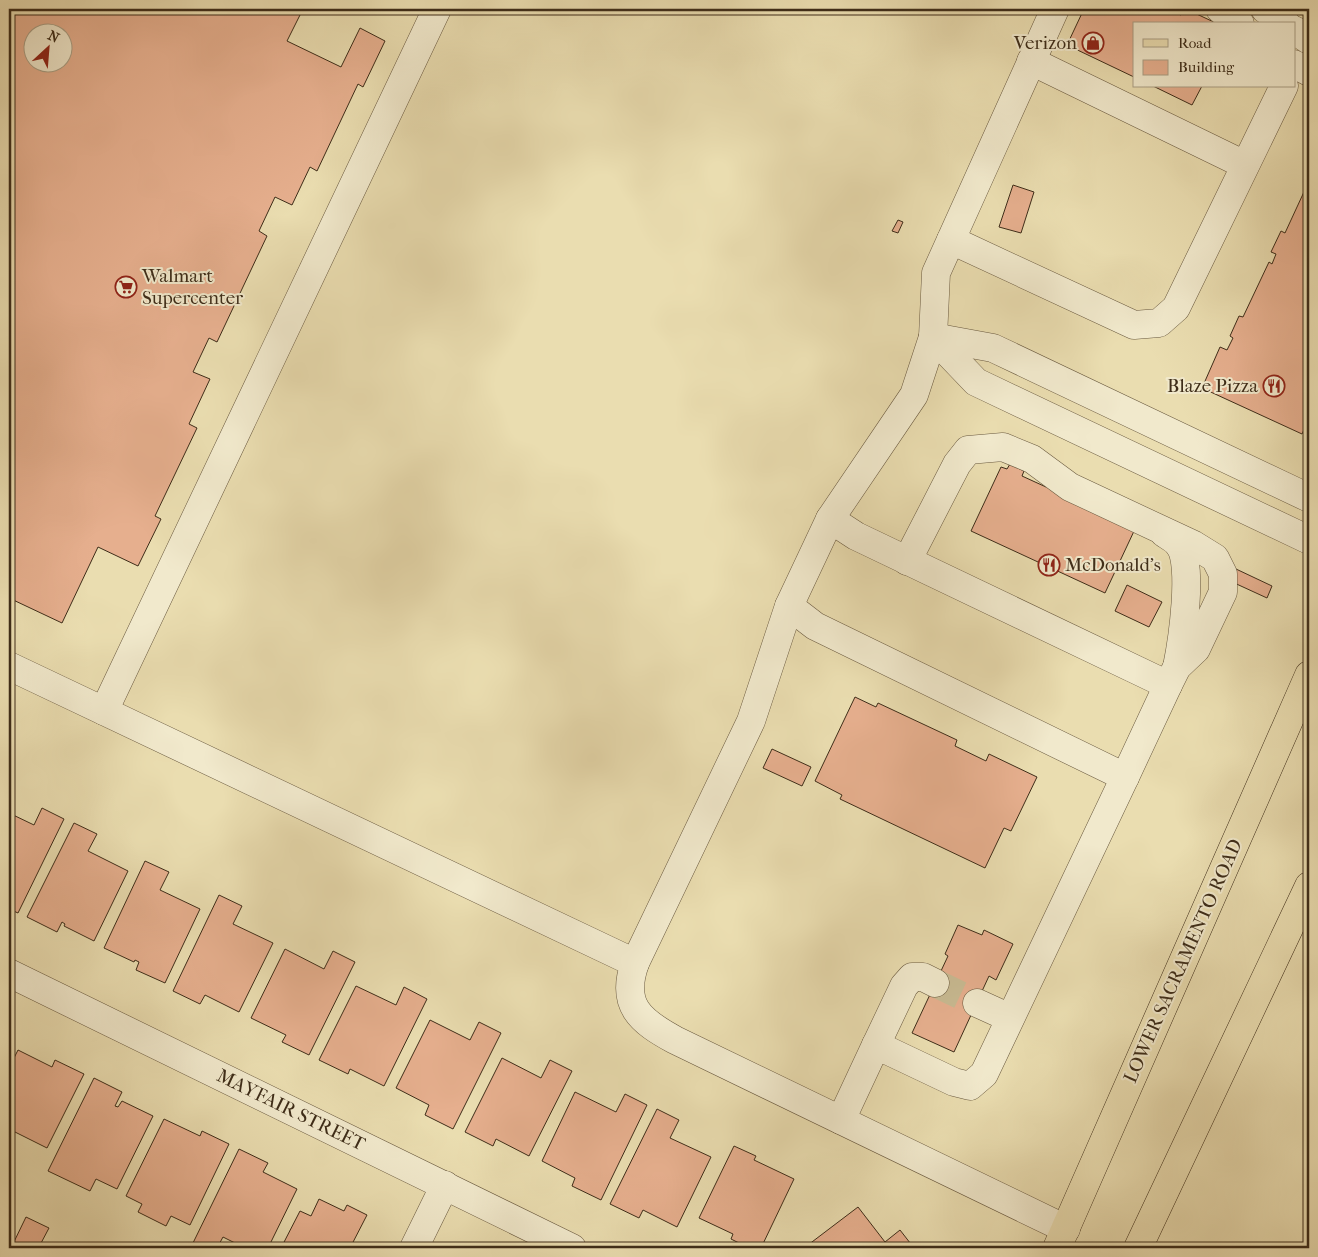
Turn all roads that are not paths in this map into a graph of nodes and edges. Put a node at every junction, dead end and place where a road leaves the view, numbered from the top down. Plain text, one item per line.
1 (437, 9) edge
2 (1055, 9) edge
3 (1220, 9) edge
4 (1265, 9) edge
5 (1237, 22) edge
6 (1283, 22) edge
7 (1296, 31) edge
8 (1309, 40) edge
9 (1031, 61) junction
10 (1286, 88) edge
11 (1245, 165) junction
12 (951, 240) junction
13 (933, 336) junction
14 (1309, 498) edge
15 (830, 520) junction
16 (1162, 531) junction
17 (1309, 540) edge
18 (907, 561) junction
19 (789, 606) junction
20 (9, 666) edge
21 (1309, 674) edge
22 (1172, 676) junction
23 (104, 711) junction
24 (1125, 777) junction
25 (1309, 886) edge
26 (1303, 917) edge
27 (635, 963) junction
28 (9, 973) edge
29 (935, 983) tunnel mouth
30 (977, 1003) tunnel mouth
31 (1010, 1018) junction
32 (876, 1045) junction
33 (840, 1120) junction
34 (445, 1185) junction
35 (1062, 1239) edge
36 (414, 1248) edge
37 (572, 1248) edge
38 (1138, 1248) edge

1 - 23 street
2 - 9 street
3 - 5 street
4 - 6 street
7 - 8 street
9 - 11 street
9 - 12 street
10 - 11 street
11 - 12 street
12 - 13 street
13 - 14 street
13 - 15 street
13 - 17 street
15 - 18 street
15 - 19 street
16 - 18 street
16 - 22 street
16 - 22 street
18 - 22 street
19 - 24 street
19 - 27 street
20 - 23 street
21 - 35 main road, LOWER SACRAMENTO ROAD
22 - 24 street
23 - 27 street
24 - 31 street
25 - 26 main road
26 - 38 main road
27 - 33 street
28 - 34 street, MAYFAIR STREET
29 - 32 street
30 - 31 street
31 - 32 street
32 - 33 street
33 - 35 street
34 - 36 street
34 - 37 street, MAYFAIR STREET

